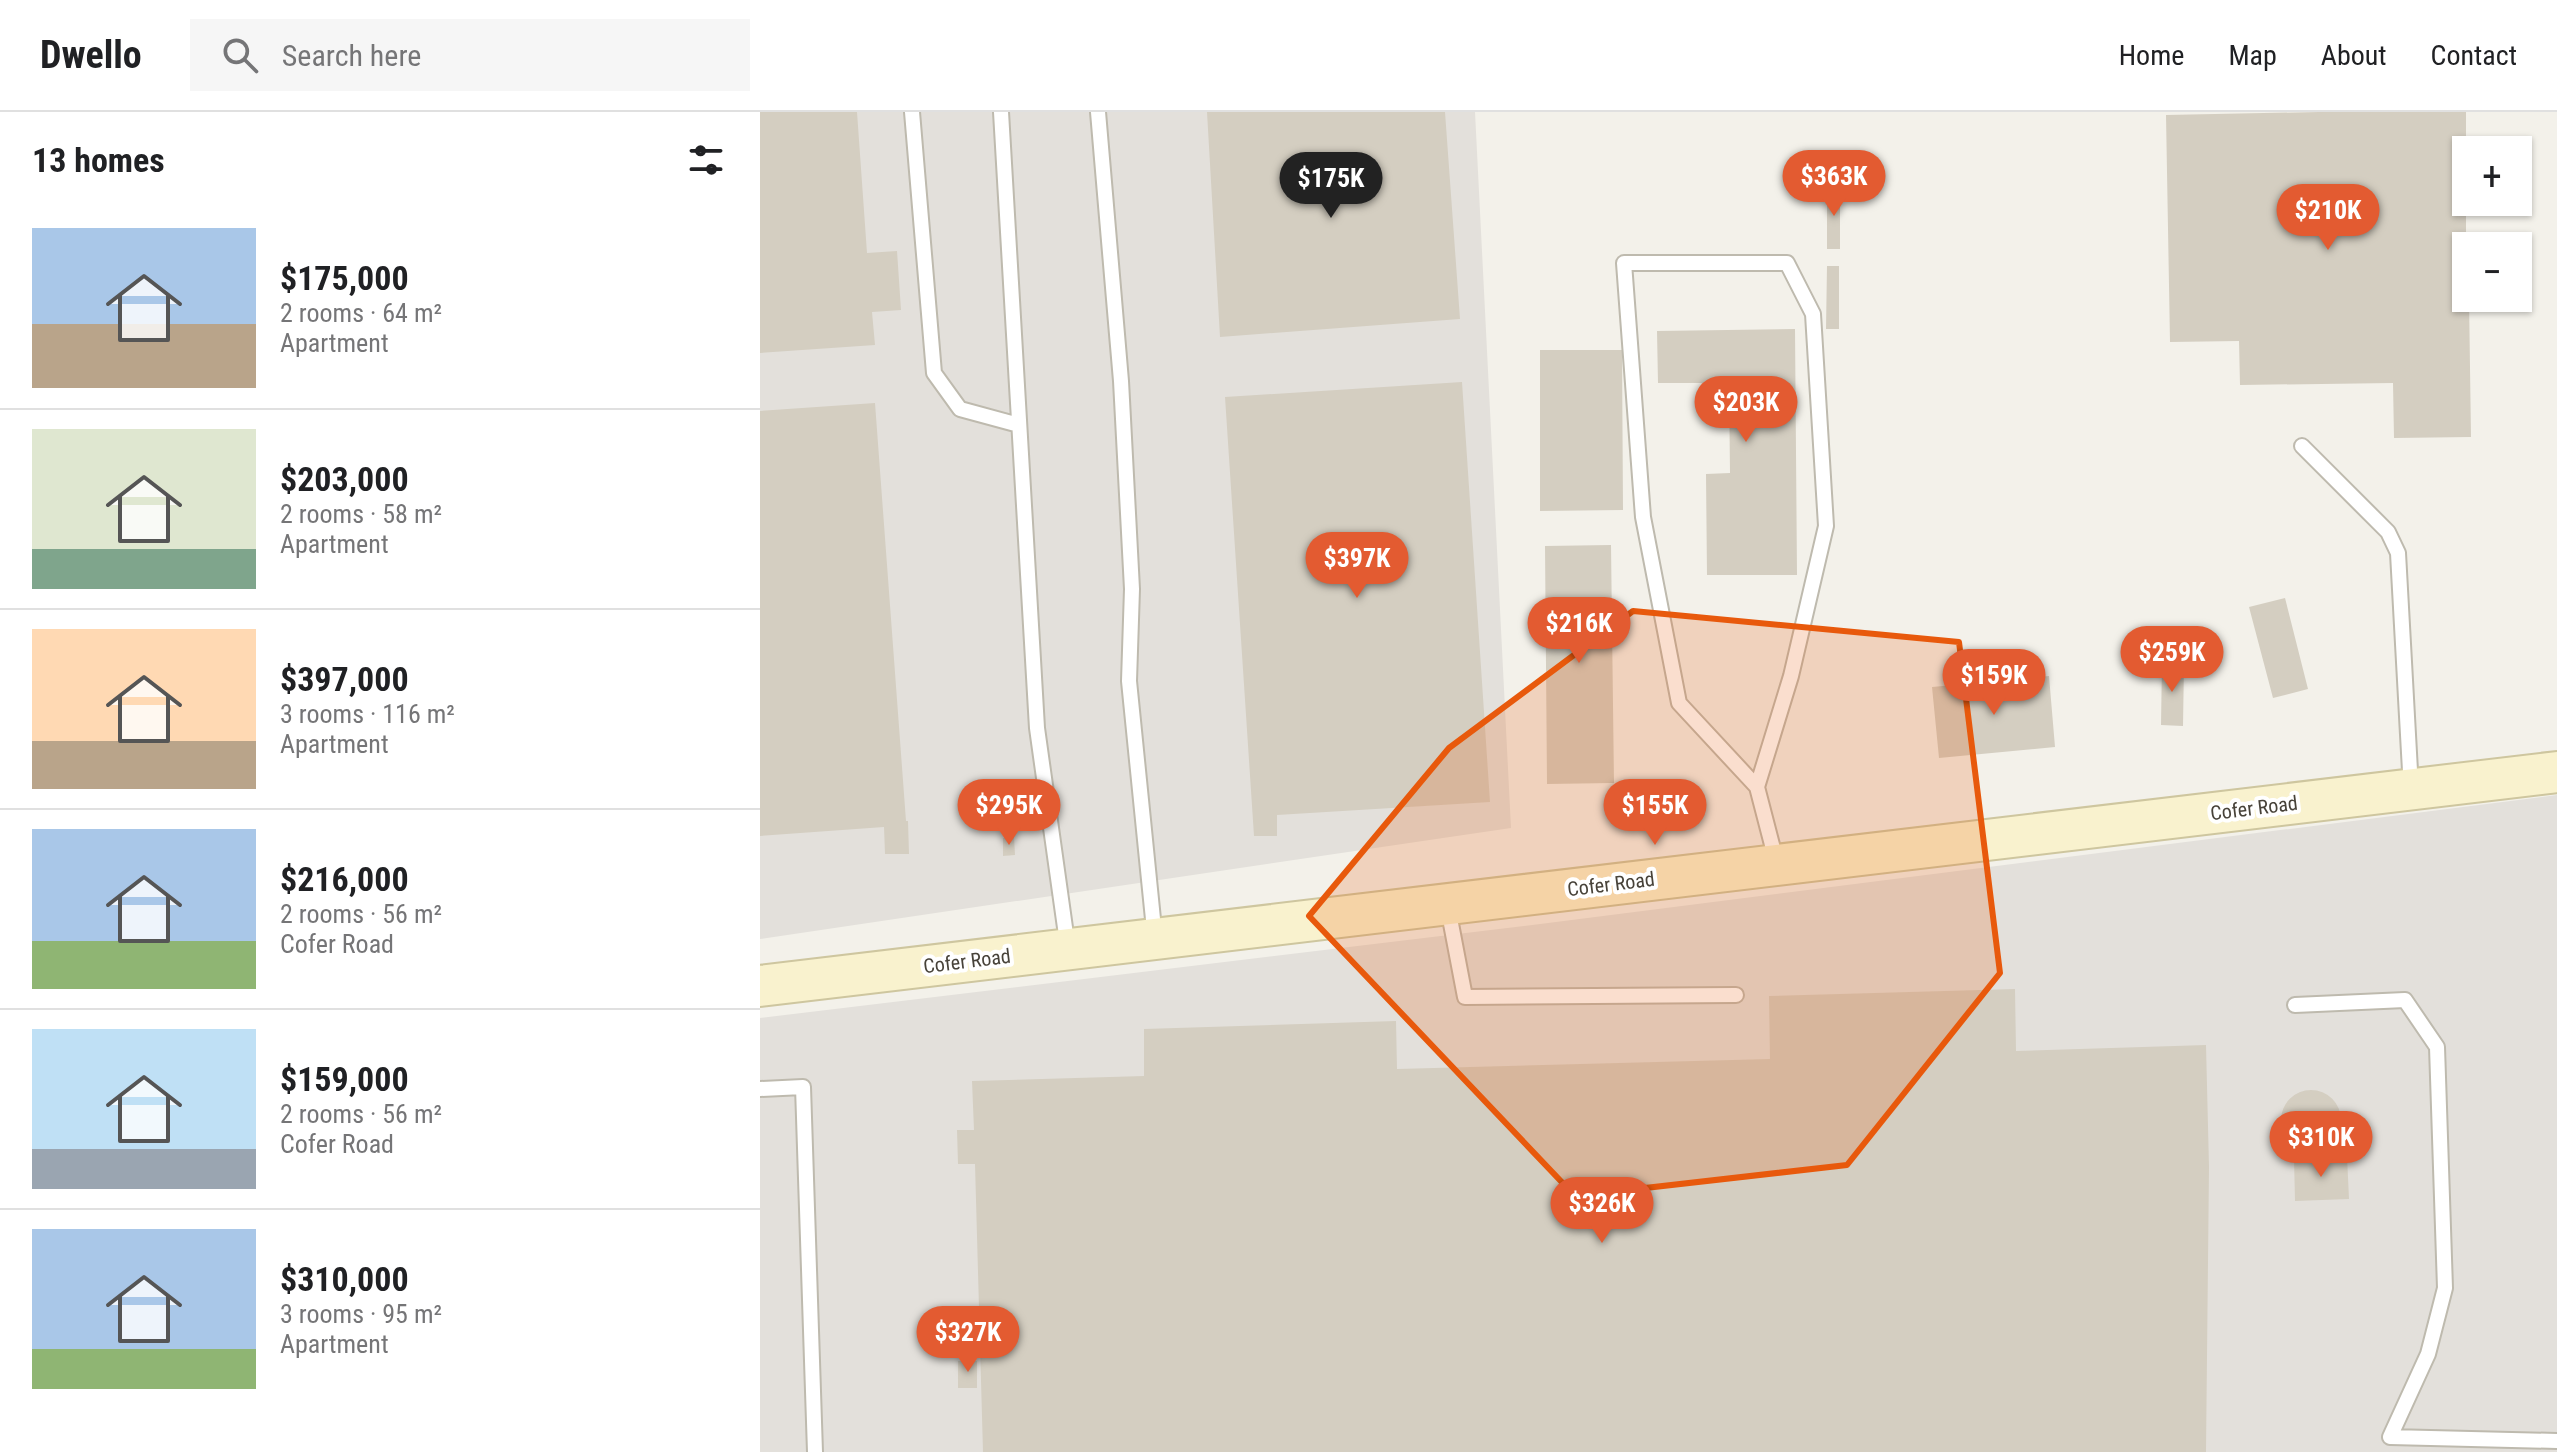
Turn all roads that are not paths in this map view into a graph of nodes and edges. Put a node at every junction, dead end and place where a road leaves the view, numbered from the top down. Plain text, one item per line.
1 (912, 112) edge
2 (1001, 112) edge
3 (1098, 112) edge
4 (1019, 425) junction
5 (2302, 446) dead end
6 (2557, 772) edge
7 (1757, 787) junction
8 (2411, 789) junction
9 (1777, 864) junction
10 (1447, 904) junction
11 (1155, 939) junction
12 (1068, 949) junction
13 (760, 986) edge
14 (1736, 995) dead end
15 (2295, 1005) dead end
16 (760, 1089) edge
17 (2557, 1441) edge
18 (2388, 1445) edge
19 (815, 1452) edge

1 - 4 lane
2 - 4 lane
3 - 11 lane
4 - 12 lane
5 - 8 lane
6 - 8 street, Cofer Road
7 - 7 lane
7 - 9 lane
8 - 9 street, Cofer Road
9 - 10 street, Cofer Road
10 - 11 street, Cofer Road
10 - 14 lane
11 - 12 street, Cofer Road
12 - 13 street, Cofer Road
15 - 18 lane
16 - 19 lane
17 - 18 lane

